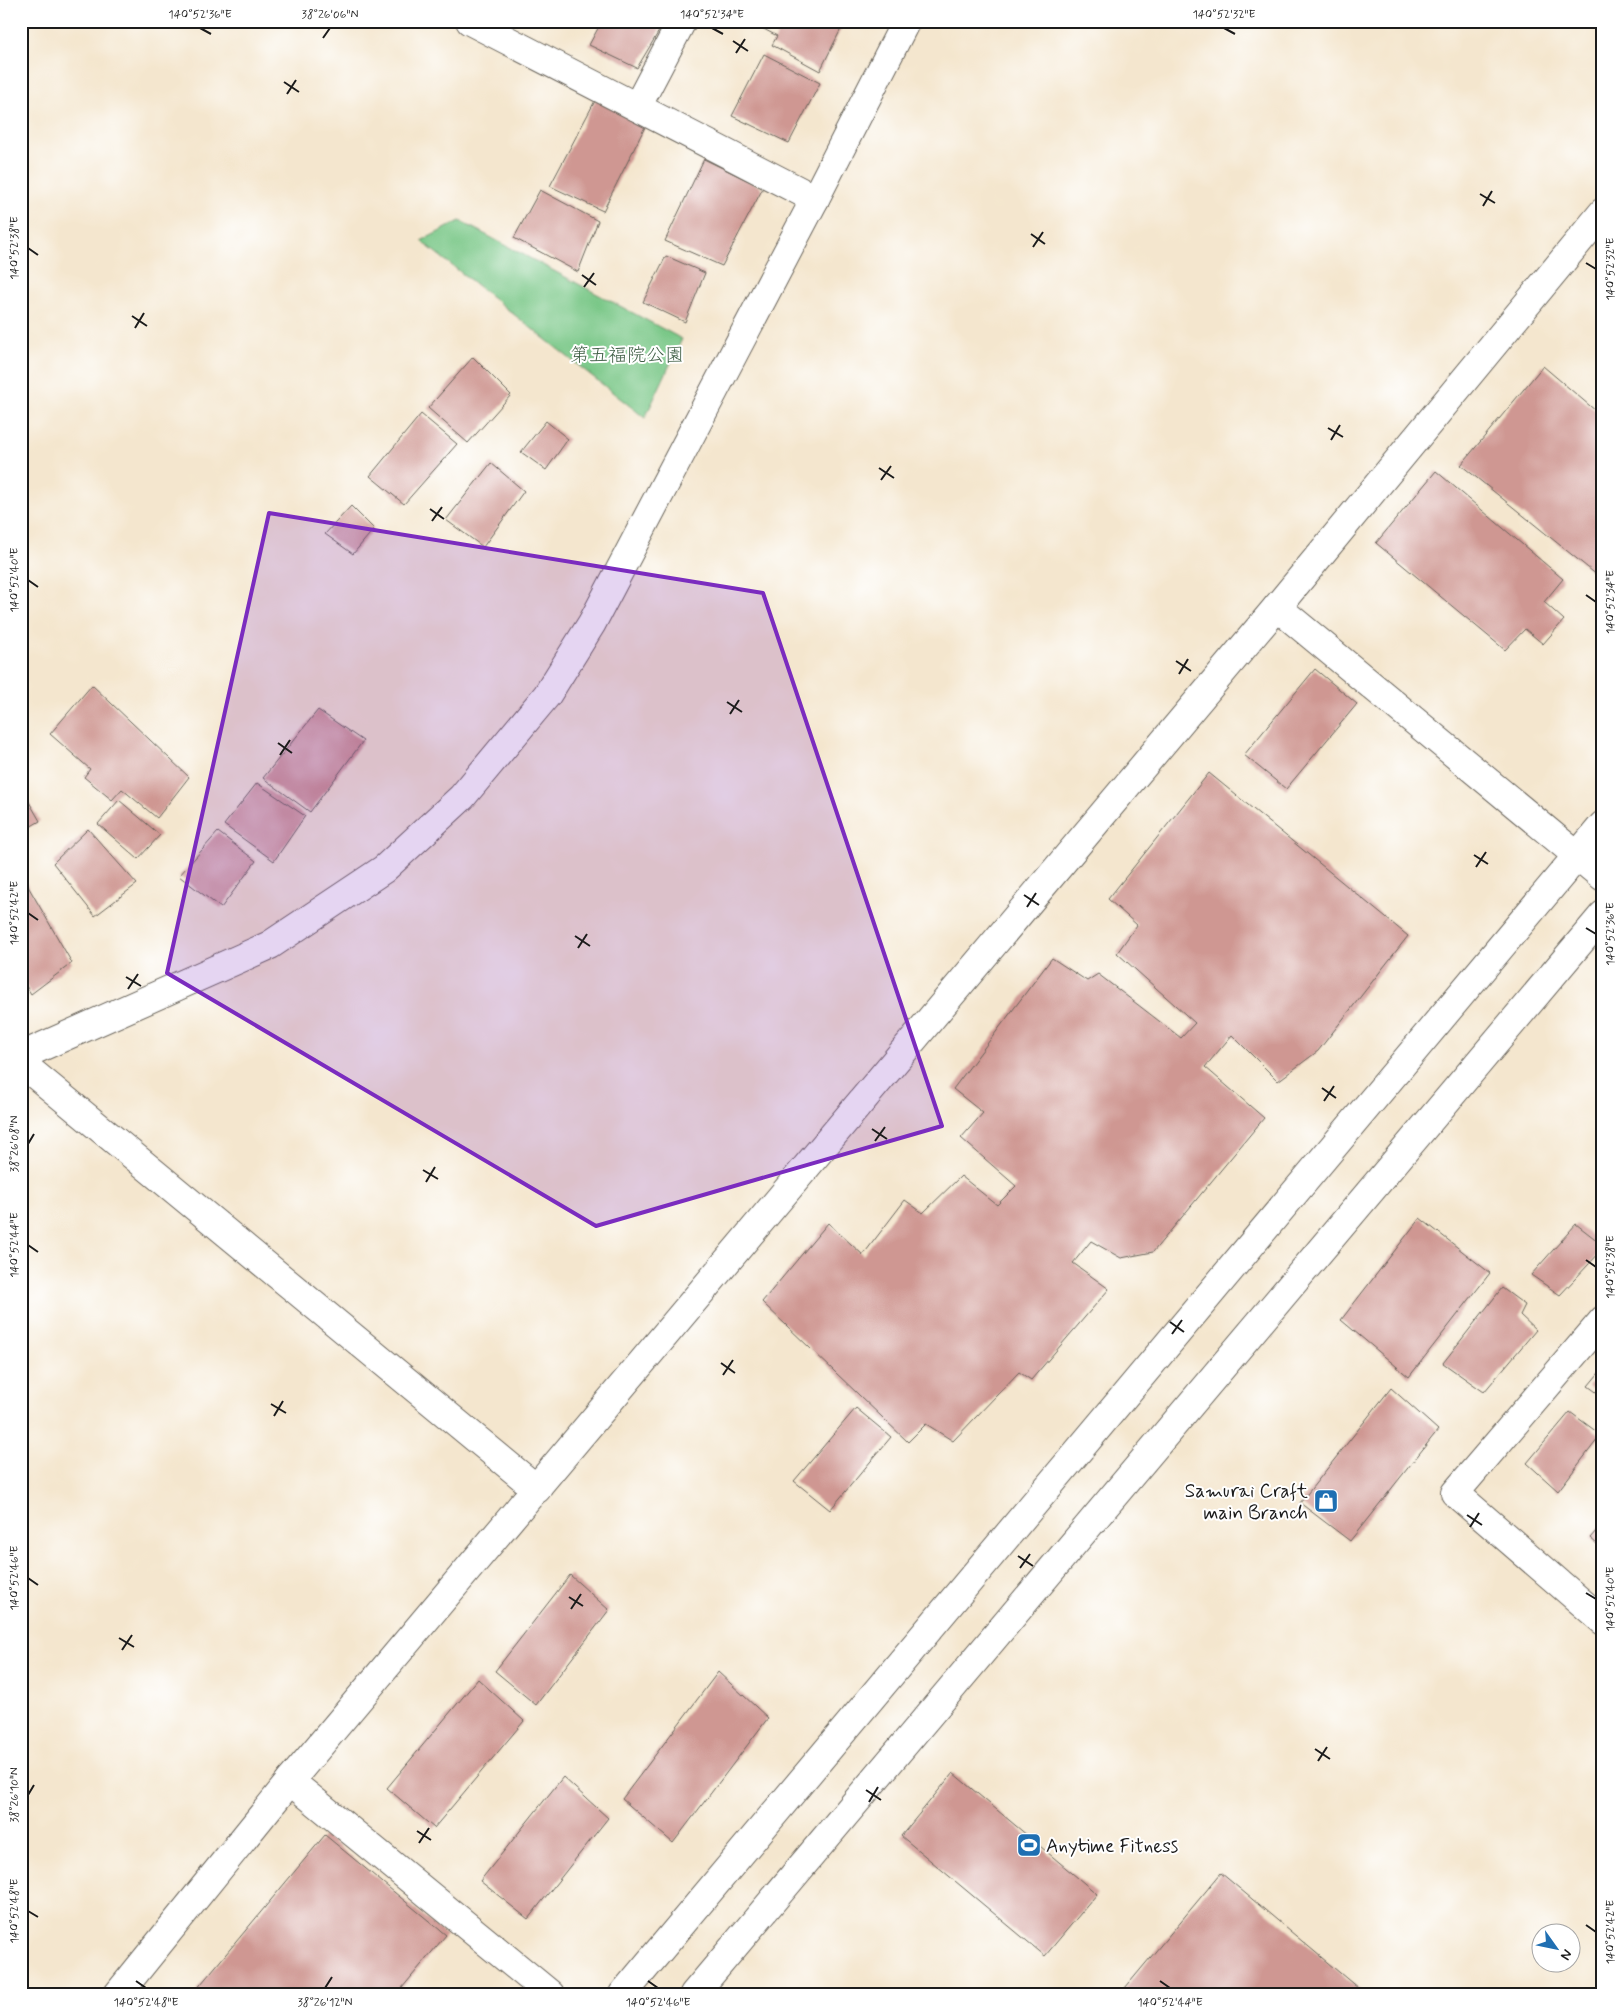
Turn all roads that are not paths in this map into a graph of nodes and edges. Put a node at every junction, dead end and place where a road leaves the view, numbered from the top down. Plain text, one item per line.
1 (470, 21) edge
2 (682, 21) edge
3 (906, 21) edge
4 (637, 107) junction
5 (815, 199) junction
6 (1603, 212) edge
7 (1277, 606) junction
8 (1603, 825) edge
9 (1577, 856) junction
10 (1603, 877) edge
11 (1603, 916) edge
12 (21, 1056) edge
13 (21, 1063) edge
14 (1603, 1320) edge
15 (537, 1489) junction
16 (1603, 1621) edge
17 (290, 1781) junction
18 (118, 1994) edge
19 (550, 1994) edge
20 (623, 1994) edge
21 (694, 1994) edge

1 - 4 street
2 - 4 street
3 - 5 street
4 - 5 street
5 - 12 street
6 - 7 street
7 - 9 street
7 - 15 street
8 - 9 street
9 - 10 street
9 - 20 street
11 - 21 street
13 - 15 street
14 - 16 street
15 - 17 street
17 - 18 street
17 - 19 street

